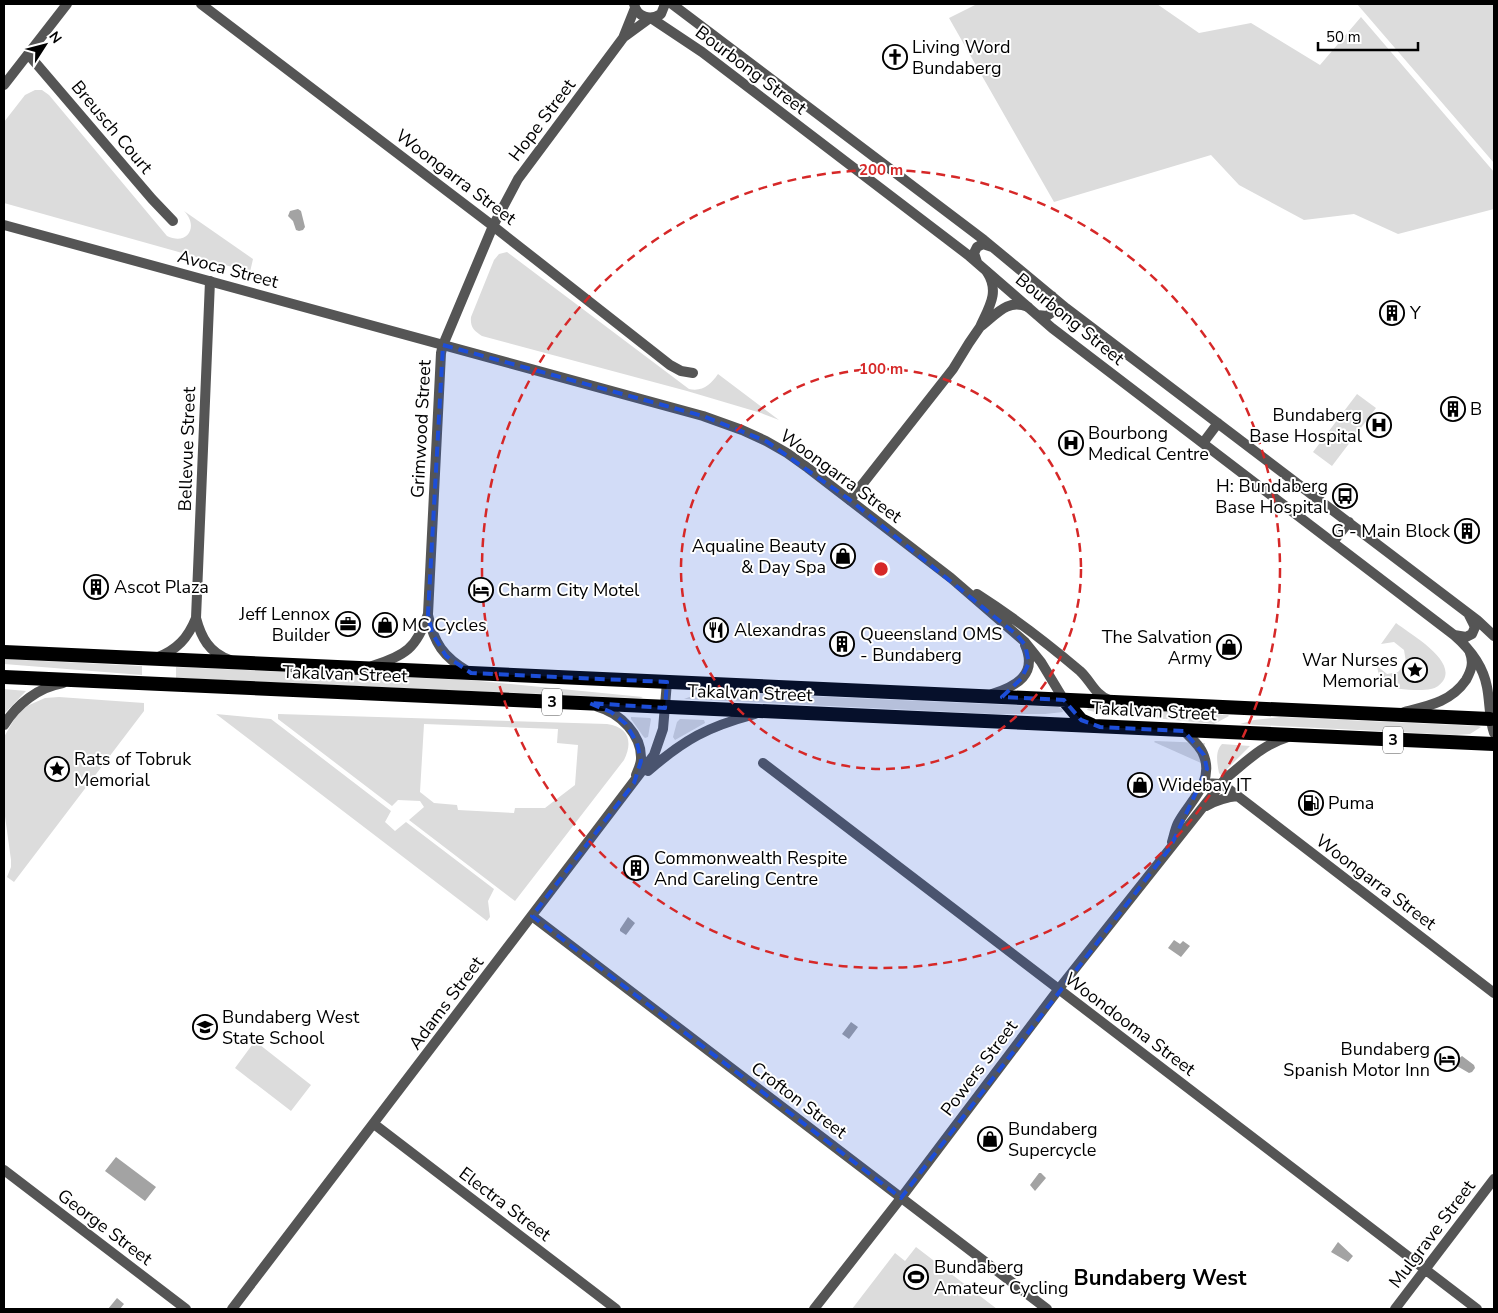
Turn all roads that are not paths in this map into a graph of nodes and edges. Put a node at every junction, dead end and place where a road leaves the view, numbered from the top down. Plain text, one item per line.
1 (66, 4) edge
2 (201, 4) edge
3 (665, 4) edge
4 (672, 4) edge
5 (634, 6) edge
6 (650, 18) junction
7 (623, 38) junction
8 (28, 54) junction
9 (4, 85) edge
10 (173, 221) dead end
11 (4, 225) edge
12 (493, 226) junction
13 (993, 247) junction
14 (977, 263) junction
15 (987, 272) junction
16 (210, 281) junction
17 (1052, 296) junction
18 (1032, 310) junction
19 (980, 327) junction
20 (443, 345) junction
21 (693, 373) dead end
22 (1218, 422) junction
23 (1202, 443) junction
24 (850, 500) junction
25 (1348, 522) junction
26 (1333, 542) junction
27 (951, 578) junction
28 (428, 614) junction
29 (1469, 614) junction
30 (196, 618) junction
31 (1485, 627) junction
32 (1454, 634) junction
33 (1017, 635) junction
34 (1494, 636) edge
35 (1494, 640) edge
36 (1468, 648) junction
37 (4, 652) edge
38 (156, 658) junction
39 (234, 662) junction
40 (366, 668) junction
41 (471, 673) junction
42 (4, 677) edge
43 (79, 681) junction
44 (667, 682) junction
45 (987, 696) junction
46 (1064, 700) junction
47 (1112, 702) junction
48 (589, 704) junction
49 (666, 708) junction
50 (764, 712) junction
51 (1394, 715) junction
52 (1490, 719) junction
53 (4, 725) edge
54 (1100, 727) junction
55 (1184, 731) junction
56 (1494, 733) edge
57 (1292, 736) junction
58 (1494, 744) edge
59 (763, 763) dead end
60 (634, 783) junction
61 (1203, 783) junction
62 (1222, 784) junction
63 (1238, 796) junction
64 (1202, 808) junction
65 (1170, 848) junction
66 (532, 916) junction
67 (1058, 990) junction
68 (1494, 993) edge
69 (374, 1124) junction
70 (4, 1170) edge
71 (1494, 1179) edge
72 (901, 1198) junction
73 (1425, 1270) junction
74 (186, 1309) edge
75 (232, 1309) edge
76 (616, 1309) edge
77 (814, 1309) edge
78 (1047, 1309) edge
79 (1395, 1309) edge
80 (1477, 1309) edge

1 - 8 street
2 - 12 street, Woongarra Street
3 - 6 street, Hope Street
4 - 13 street, Bourbong Street
5 - 6 street, Bourbong Street
5 - 7 street, Hope Street
6 - 7 street, Hope Street
6 - 14 street, Bourbong Street
7 - 12 street, Hope Street
8 - 9 street
8 - 10 street, Breusch Court
11 - 16 street, Avoca Street
12 - 20 street, Grimwood Street
12 - 21 street, Woongarra Street
13 - 14 street
13 - 17 street, Bourbong Street
14 - 15 street, Bourbong Street
15 - 18 street, Bourbong Street
15 - 19 street
16 - 20 street, Avoca Street
16 - 30 street, Bellevue Street
17 - 18 street
17 - 22 street, Bourbong Street
18 - 19 street
18 - 23 street, Bourbong Street
19 - 24 street
20 - 24 street, Woongarra Street
20 - 28 street, Grimwood Street
22 - 23 street
22 - 25 street, Bourbong Street
23 - 26 street, Bourbong Street
24 - 27 street, Woongarra Street
25 - 26 street
25 - 29 street, Bourbong Street
26 - 32 street, Bourbong Street
27 - 33 street, Woongarra Street
27 - 47 street, Woongarra Street
28 - 40 street, Grimwood Street
28 - 41 street, Grimwood Street
29 - 31 street, Bourbong Street
29 - 32 street
30 - 38 street, Bellevue Street
30 - 39 street, Bellevue Street
31 - 34 street
31 - 35 street
32 - 36 street, Bourbong Street
33 - 45 street, Woongarra Street
33 - 46 street, Woongarra Street
36 - 51 street
36 - 52 street, Bourbong Street
37 - 38 highway, Takalvan Street / 3
38 - 39 highway, Takalvan Street / 3
39 - 40 highway, Takalvan Street / 3
40 - 41 highway, Takalvan Street / 3
41 - 44 highway, Takalvan Street / 3
42 - 43 highway, Takalvan Street / 3
43 - 48 highway, Takalvan Street / 3
43 - 53 street
44 - 45 highway, Takalvan Street / 3
44 - 49 street, Adams Street
45 - 46 highway, Takalvan Street / 3
46 - 47 highway, Takalvan Street / 3
46 - 54 highway
47 - 51 highway, Takalvan Street / 3
48 - 49 highway, Takalvan Street / 3
48 - 60 street
49 - 50 highway, Takalvan Street / 3
49 - 60 street, Adams Street
50 - 54 highway, Takalvan Street / 3
50 - 60 street
51 - 52 highway, Takalvan Street / 3
52 - 56 street, Bourbong Street
54 - 55 highway, Takalvan Street / 3
55 - 57 highway, Takalvan Street / 3
55 - 61 street
57 - 58 highway, Takalvan Street / 3
57 - 62 street, Powers Street
59 - 67 street, Woondooma Street
60 - 66 street, Adams Street
61 - 62 street
61 - 65 street, Powers Street
62 - 63 street, Woongarra Street
62 - 64 street, Powers Street
63 - 64 street
63 - 68 street, Woongarra Street
64 - 65 street, Powers Street
65 - 67 street, Powers Street
66 - 69 street, Adams Street
66 - 72 street, Crofton Street
67 - 72 street, Powers Street
67 - 73 street, Woondooma Street
69 - 75 street, Adams Street
69 - 76 street, Electra Street
70 - 74 street, George Street
71 - 73 street, Mulgrave Street
72 - 77 street, Powers Street
72 - 78 street, Crofton Street
73 - 79 street, Mulgrave Street
73 - 80 street, Woondooma Street

